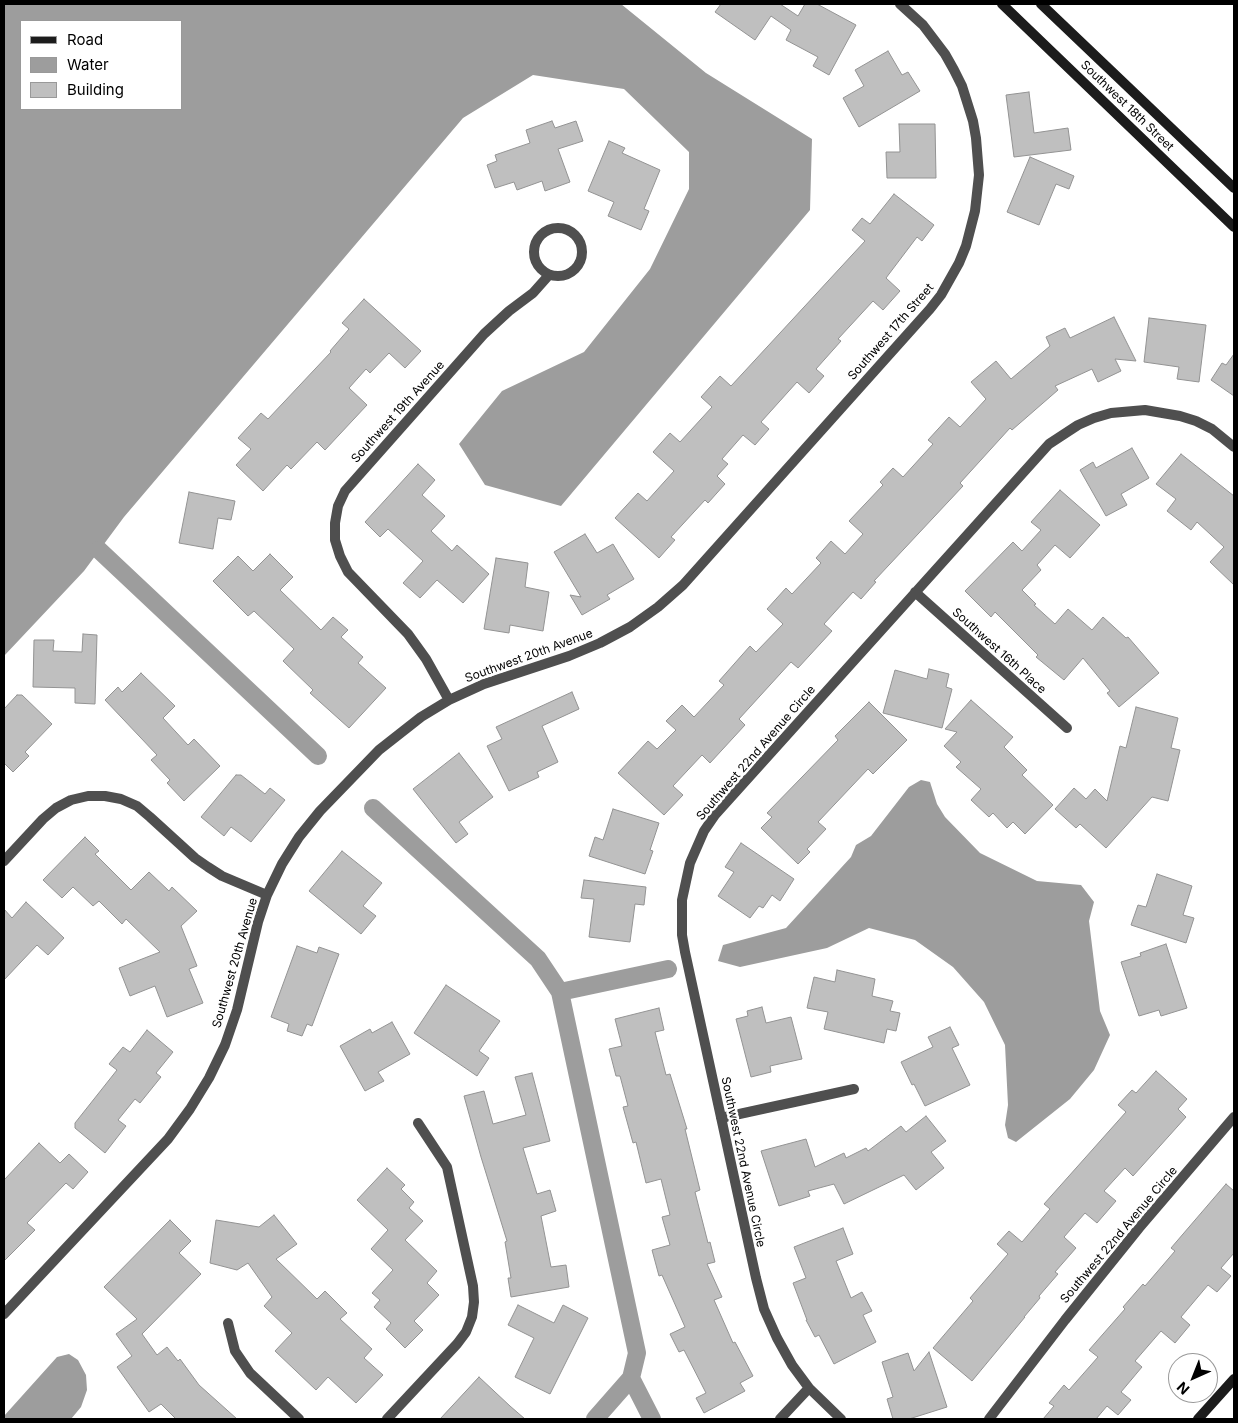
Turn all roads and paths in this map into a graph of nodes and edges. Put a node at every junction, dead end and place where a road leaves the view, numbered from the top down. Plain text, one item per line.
1 (900, 4) edge
2 (1002, 4) edge
3 (1041, 4) edge
4 (1234, 188) edge
5 (1234, 227) edge
6 (549, 275) junction
7 (846, 403) joint
8 (1234, 447) edge
9 (915, 592) junction
10 (448, 700) junction
11 (1067, 728) dead end
12 (4, 861) edge
13 (267, 895) junction
14 (854, 1089) dead end
15 (1234, 1117) edge
16 (721, 1118) junction
17 (418, 1123) dead end
18 (4, 1314) edge
19 (228, 1323) dead end
20 (1234, 1379) edge
21 (809, 1388) junction
22 (299, 1419) edge
23 (387, 1419) edge
24 (780, 1419) edge
25 (840, 1419) edge
26 (989, 1419) edge
27 (1198, 1419) edge

1 - 7 street, Southwest 17th Street
2 - 5 main road, Southwest 18th Street
3 - 4 main road, Southwest 18th Street
6 - 6 street
6 - 10 street, Southwest 19th Avenue
7 - 10 street, Southwest 20th Avenue
8 - 9 street, Southwest 22nd Avenue Circle
9 - 11 street, Southwest 16th Place
9 - 16 street, Southwest 22nd Avenue Circle
10 - 13 street, Southwest 20th Avenue
12 - 13 street
13 - 18 street, Southwest 20th Avenue
14 - 16 street
15 - 26 street, Southwest 22nd Avenue Circle
16 - 21 street, Southwest 22nd Avenue Circle
17 - 23 street
19 - 22 street
20 - 27 main road
21 - 24 street
21 - 25 street, Southwest 22nd Avenue Circle

